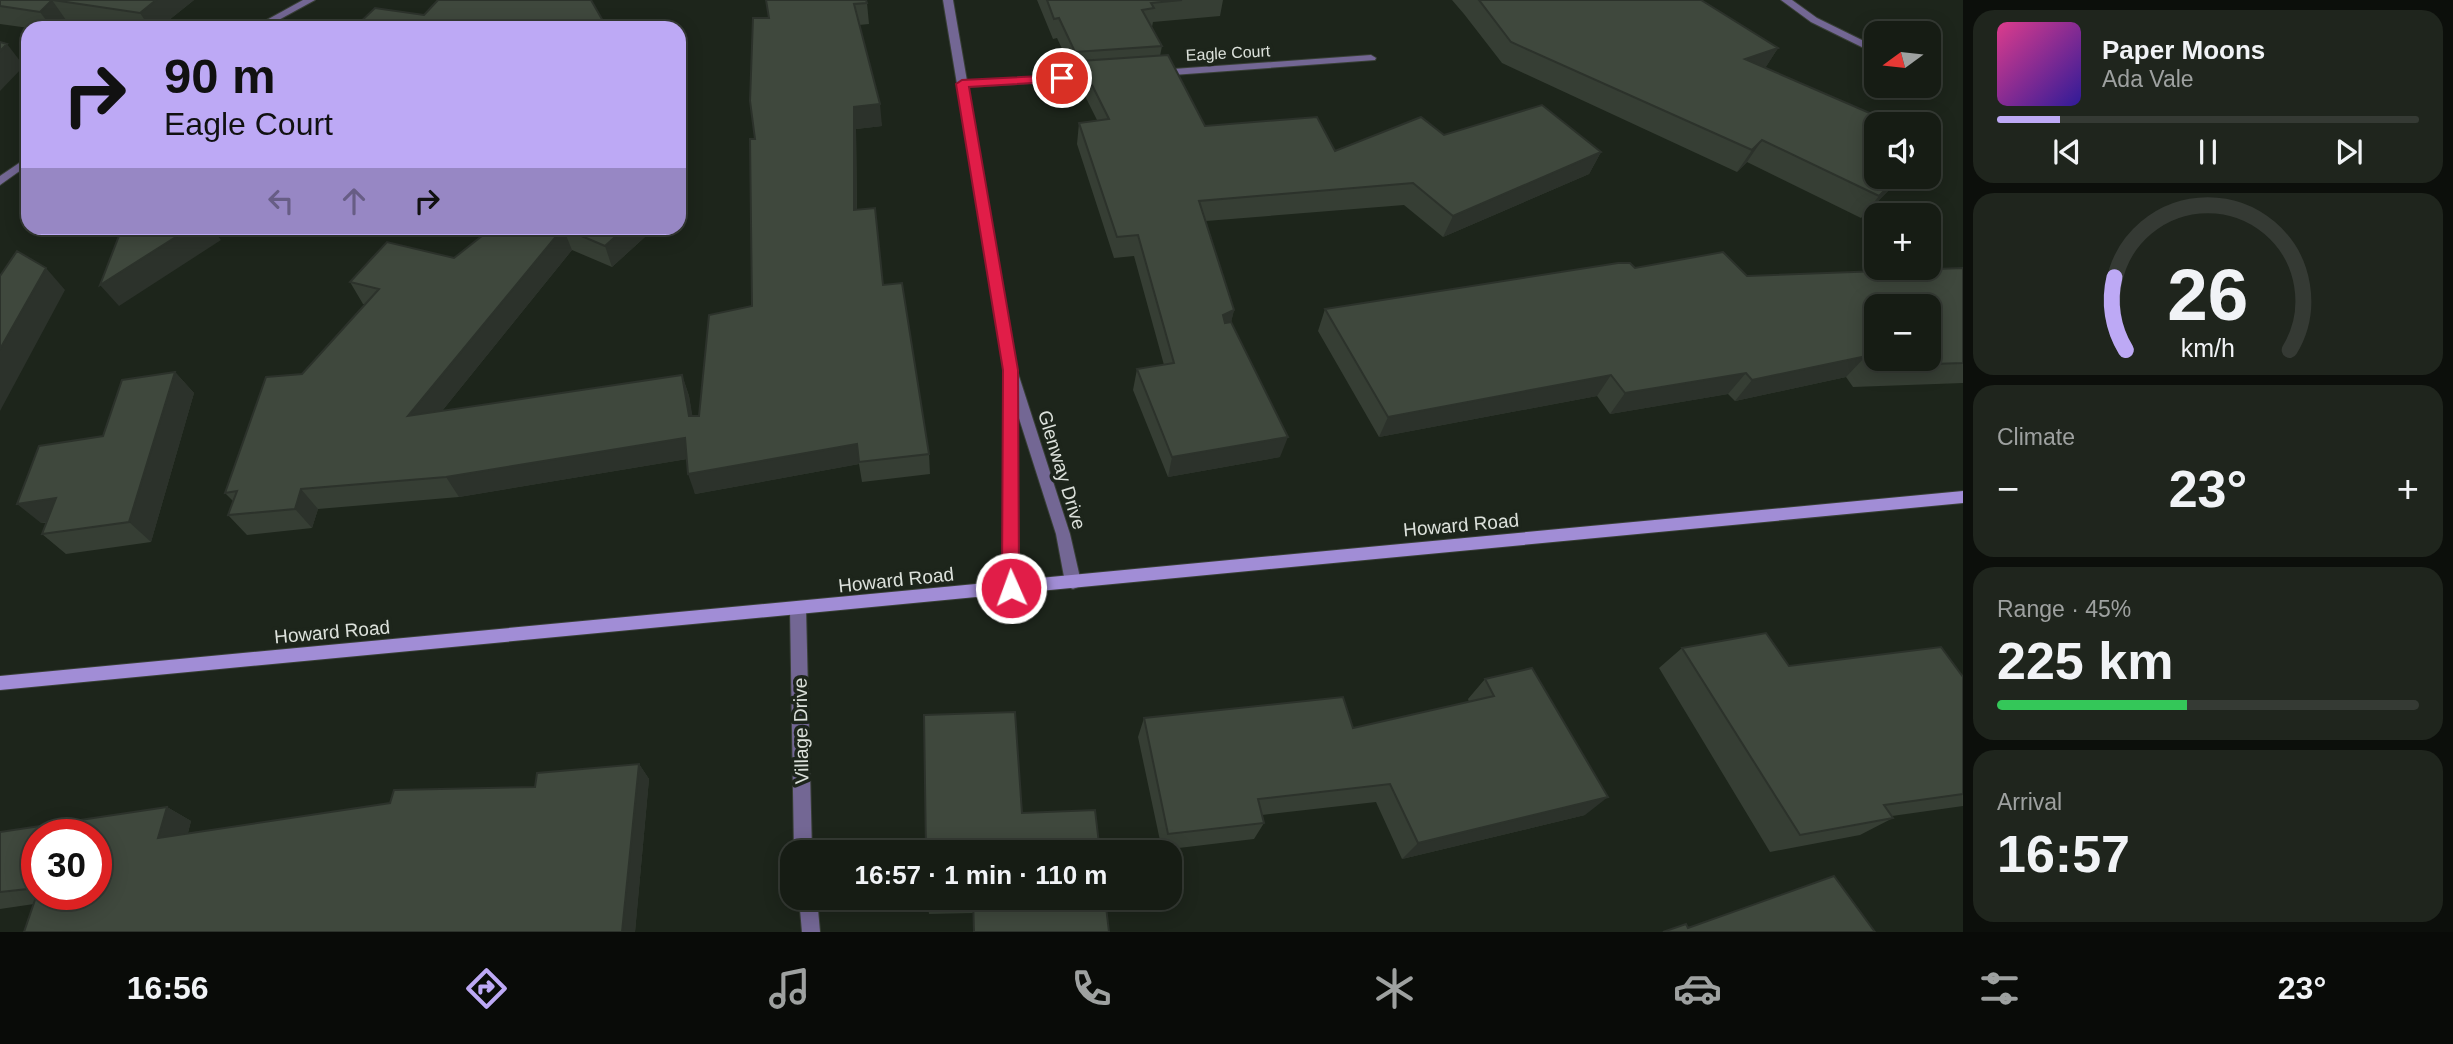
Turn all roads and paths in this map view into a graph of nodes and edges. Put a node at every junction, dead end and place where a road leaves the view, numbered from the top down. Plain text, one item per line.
1 (310, 0) edge
2 (948, 0) edge
3 (1786, 0) edge
4 (270, 21) edge
5 (1864, 45) edge
6 (1371, 58) dead end
7 (1147, 73) edge
8 (1105, 76) edge
9 (962, 84) junction
10 (21, 165) edge
11 (0, 181) edge
12 (1010, 370) junction
13 (1963, 497) edge
14 (1073, 582) junction
15 (1011, 588) junction
16 (798, 609) junction
17 (0, 683) edge
18 (803, 840) edge
19 (809, 910) edge
20 (811, 932) edge

1 - 4 street
2 - 9 street, Glenway Drive
3 - 5 street
6 - 7 street, Eagle Court
8 - 9 street
9 - 12 street, Glenway Drive
10 - 11 street
12 - 14 street, Glenway Drive
12 - 15 street, Glenway Drive
13 - 14 main road, Howard Road
14 - 15 main road, Howard Road
15 - 16 main road, Howard Road
16 - 17 main road, Howard Road
16 - 18 street, Village Drive
19 - 20 street

